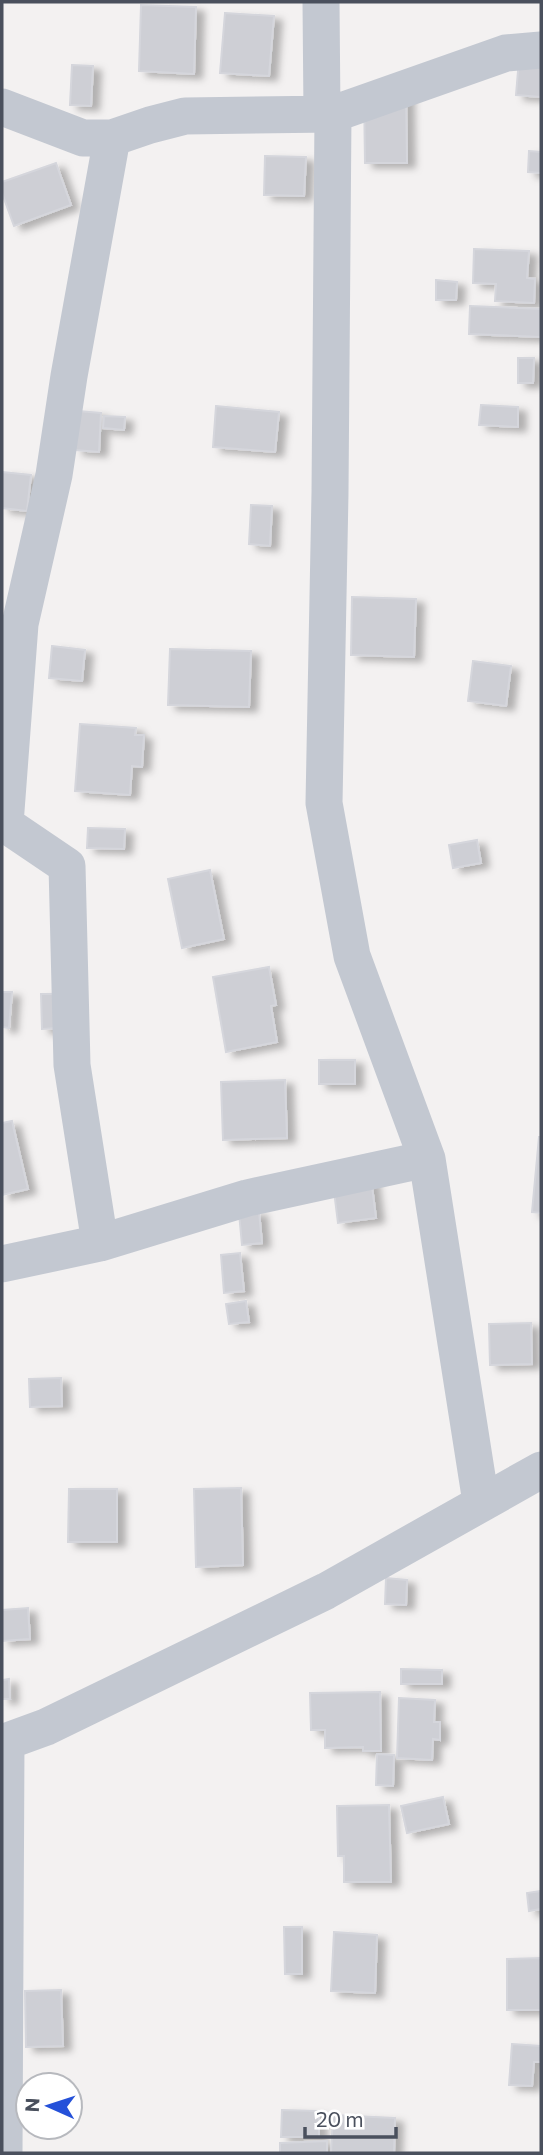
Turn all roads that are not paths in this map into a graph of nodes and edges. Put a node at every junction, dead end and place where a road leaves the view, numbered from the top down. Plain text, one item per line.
1 (321, 2) edge
2 (541, 50) edge
3 (2, 107) edge
4 (327, 114) junction
5 (112, 138) junction
6 (427, 1159) junction
7 (100, 1243) junction
8 (2, 1264) edge
9 (541, 1470) edge
10 (481, 1502) junction
11 (4, 1743) edge
12 (4, 2153) edge

1 - 4 street
2 - 4 street
3 - 5 street
4 - 5 street
4 - 6 street
5 - 7 street
6 - 7 street
6 - 10 street
7 - 8 street
9 - 10 street
10 - 11 street
11 - 12 street

